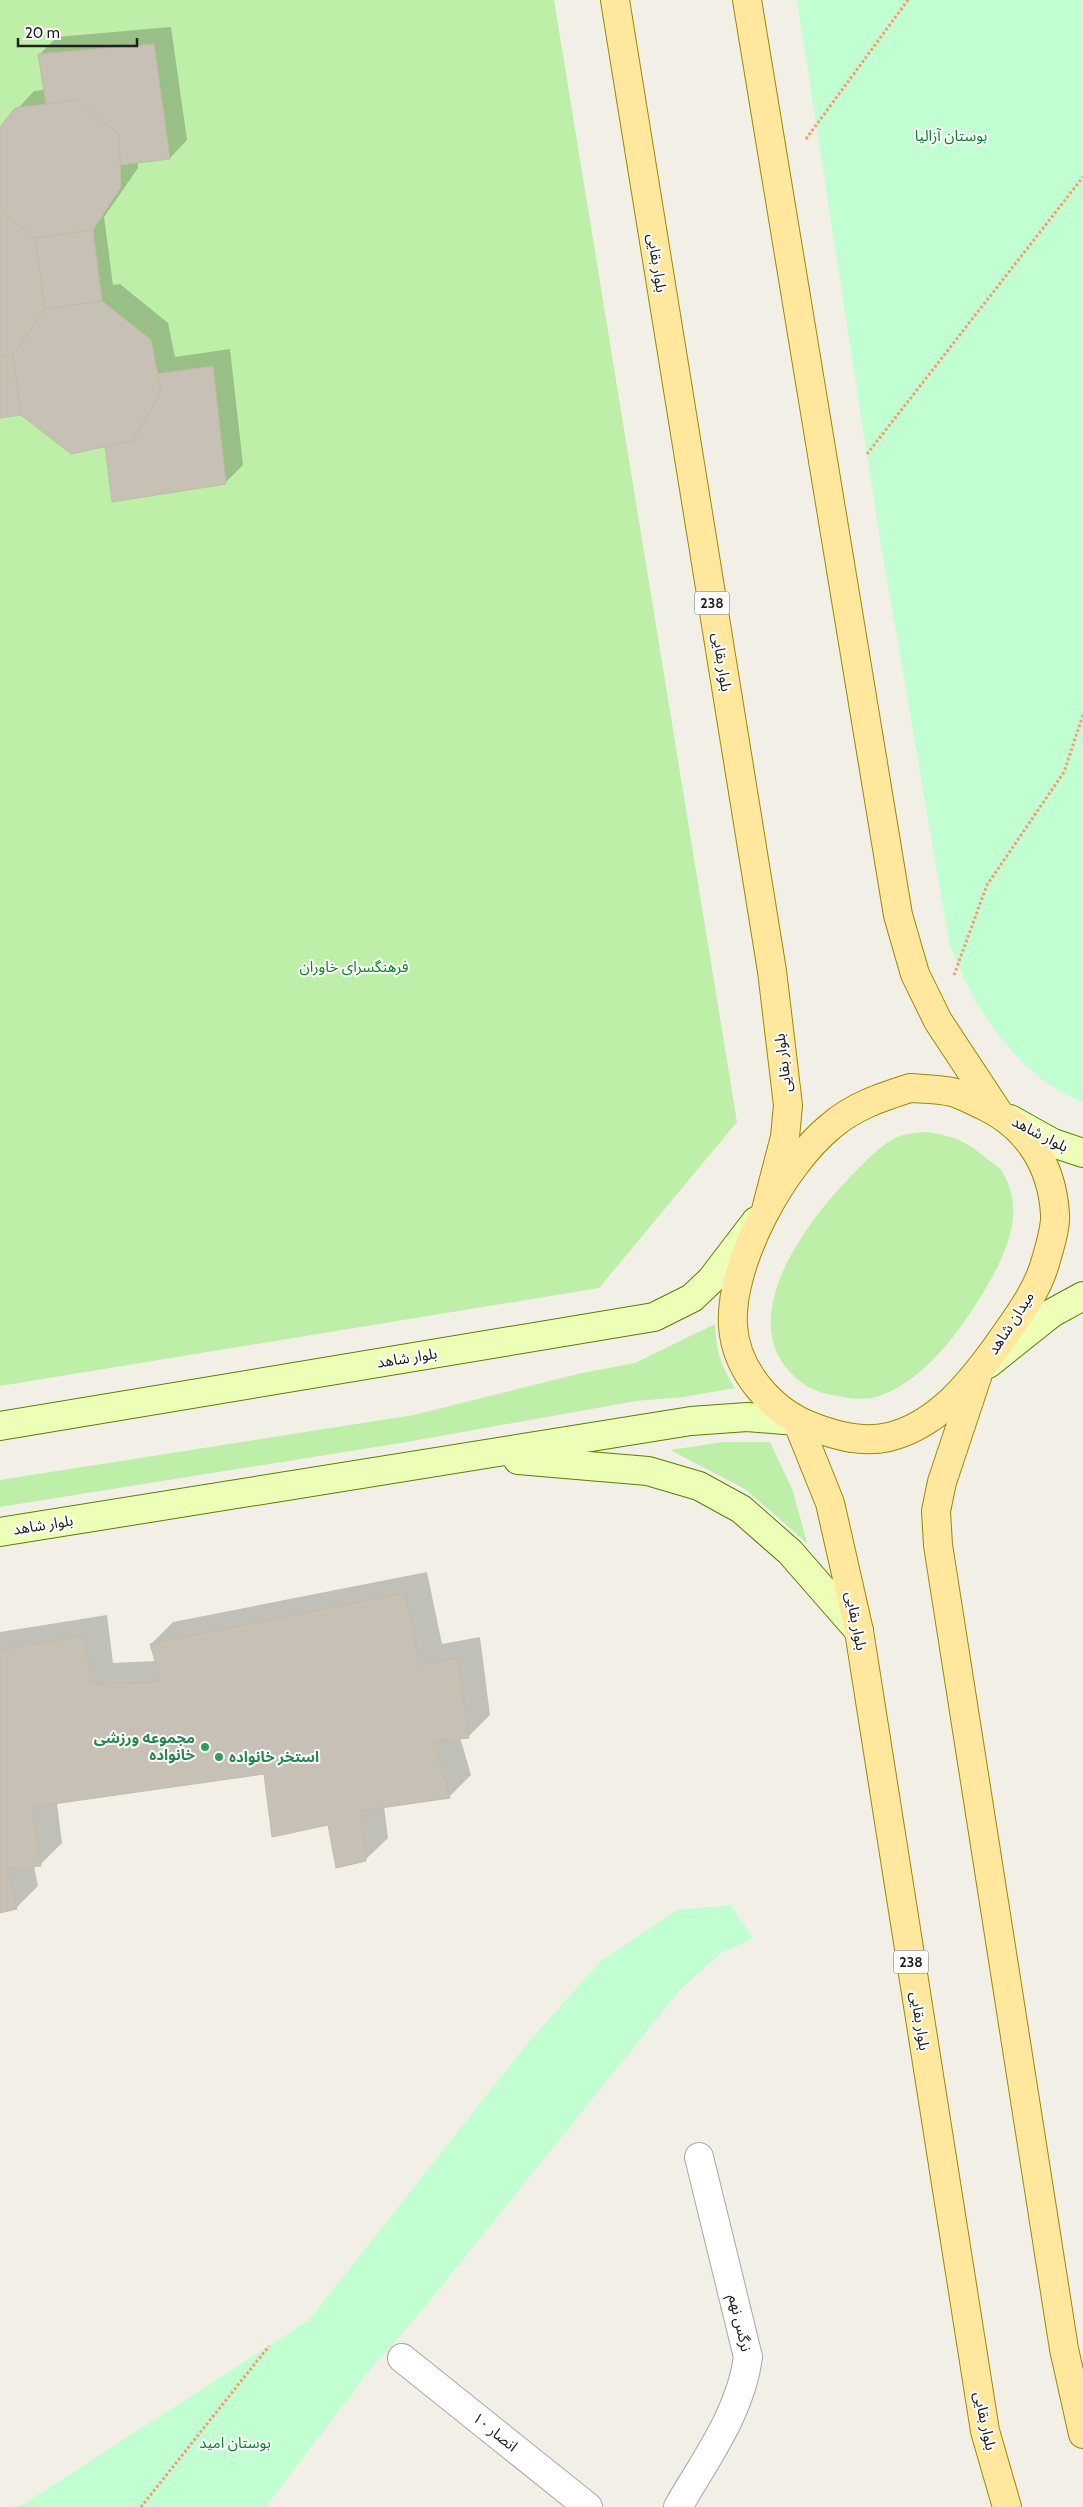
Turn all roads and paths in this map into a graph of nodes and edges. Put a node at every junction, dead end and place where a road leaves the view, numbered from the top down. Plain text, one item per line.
1 (615, 0) edge
2 (747, 0) edge
3 (908, 0) edge
4 (1083, 177) edge
5 (776, 180) junction
6 (867, 454) dead end
7 (1083, 716) edge
8 (938, 1021) junction
9 (998, 1112) junction
10 (1083, 1153) edge
11 (768, 1206) junction
12 (1083, 1296) edge
13 (979, 1371) junction
14 (797, 1421) junction
15 (0, 1426) edge
16 (480, 1456) junction
17 (0, 1532) edge
18 (859, 1631) junction
19 (699, 2157) dead end
20 (269, 2346) dead end
21 (402, 2358) dead end
22 (1083, 2434) edge
23 (140, 2507) edge
24 (588, 2507) edge
25 (678, 2507) edge
26 (1007, 2507) edge

1 - 11 main road, بلوار بقایی / 238
2 - 5 main road
3 - 5 path
4 - 6 path
5 - 8 main road
7 - 8 path
8 - 9 main road
9 - 10 main road, بلوار شاهد
9 - 11 main road, میدان شاهد
9 - 13 main road, میدان شاهد
11 - 14 main road, میدان شاهد
11 - 15 main road, بلوار شاهد
12 - 13 main road
13 - 14 main road, میدان شاهد
13 - 22 main road
14 - 16 main road, بلوار شاهد
14 - 18 main road, بلوار بقایی / 238
16 - 17 main road, بلوار شاهد
16 - 18 main road
18 - 26 main road, بلوار بقایی / 238
19 - 25 street, نرگس نهم
20 - 23 path
21 - 24 street, انصار ۱۰

